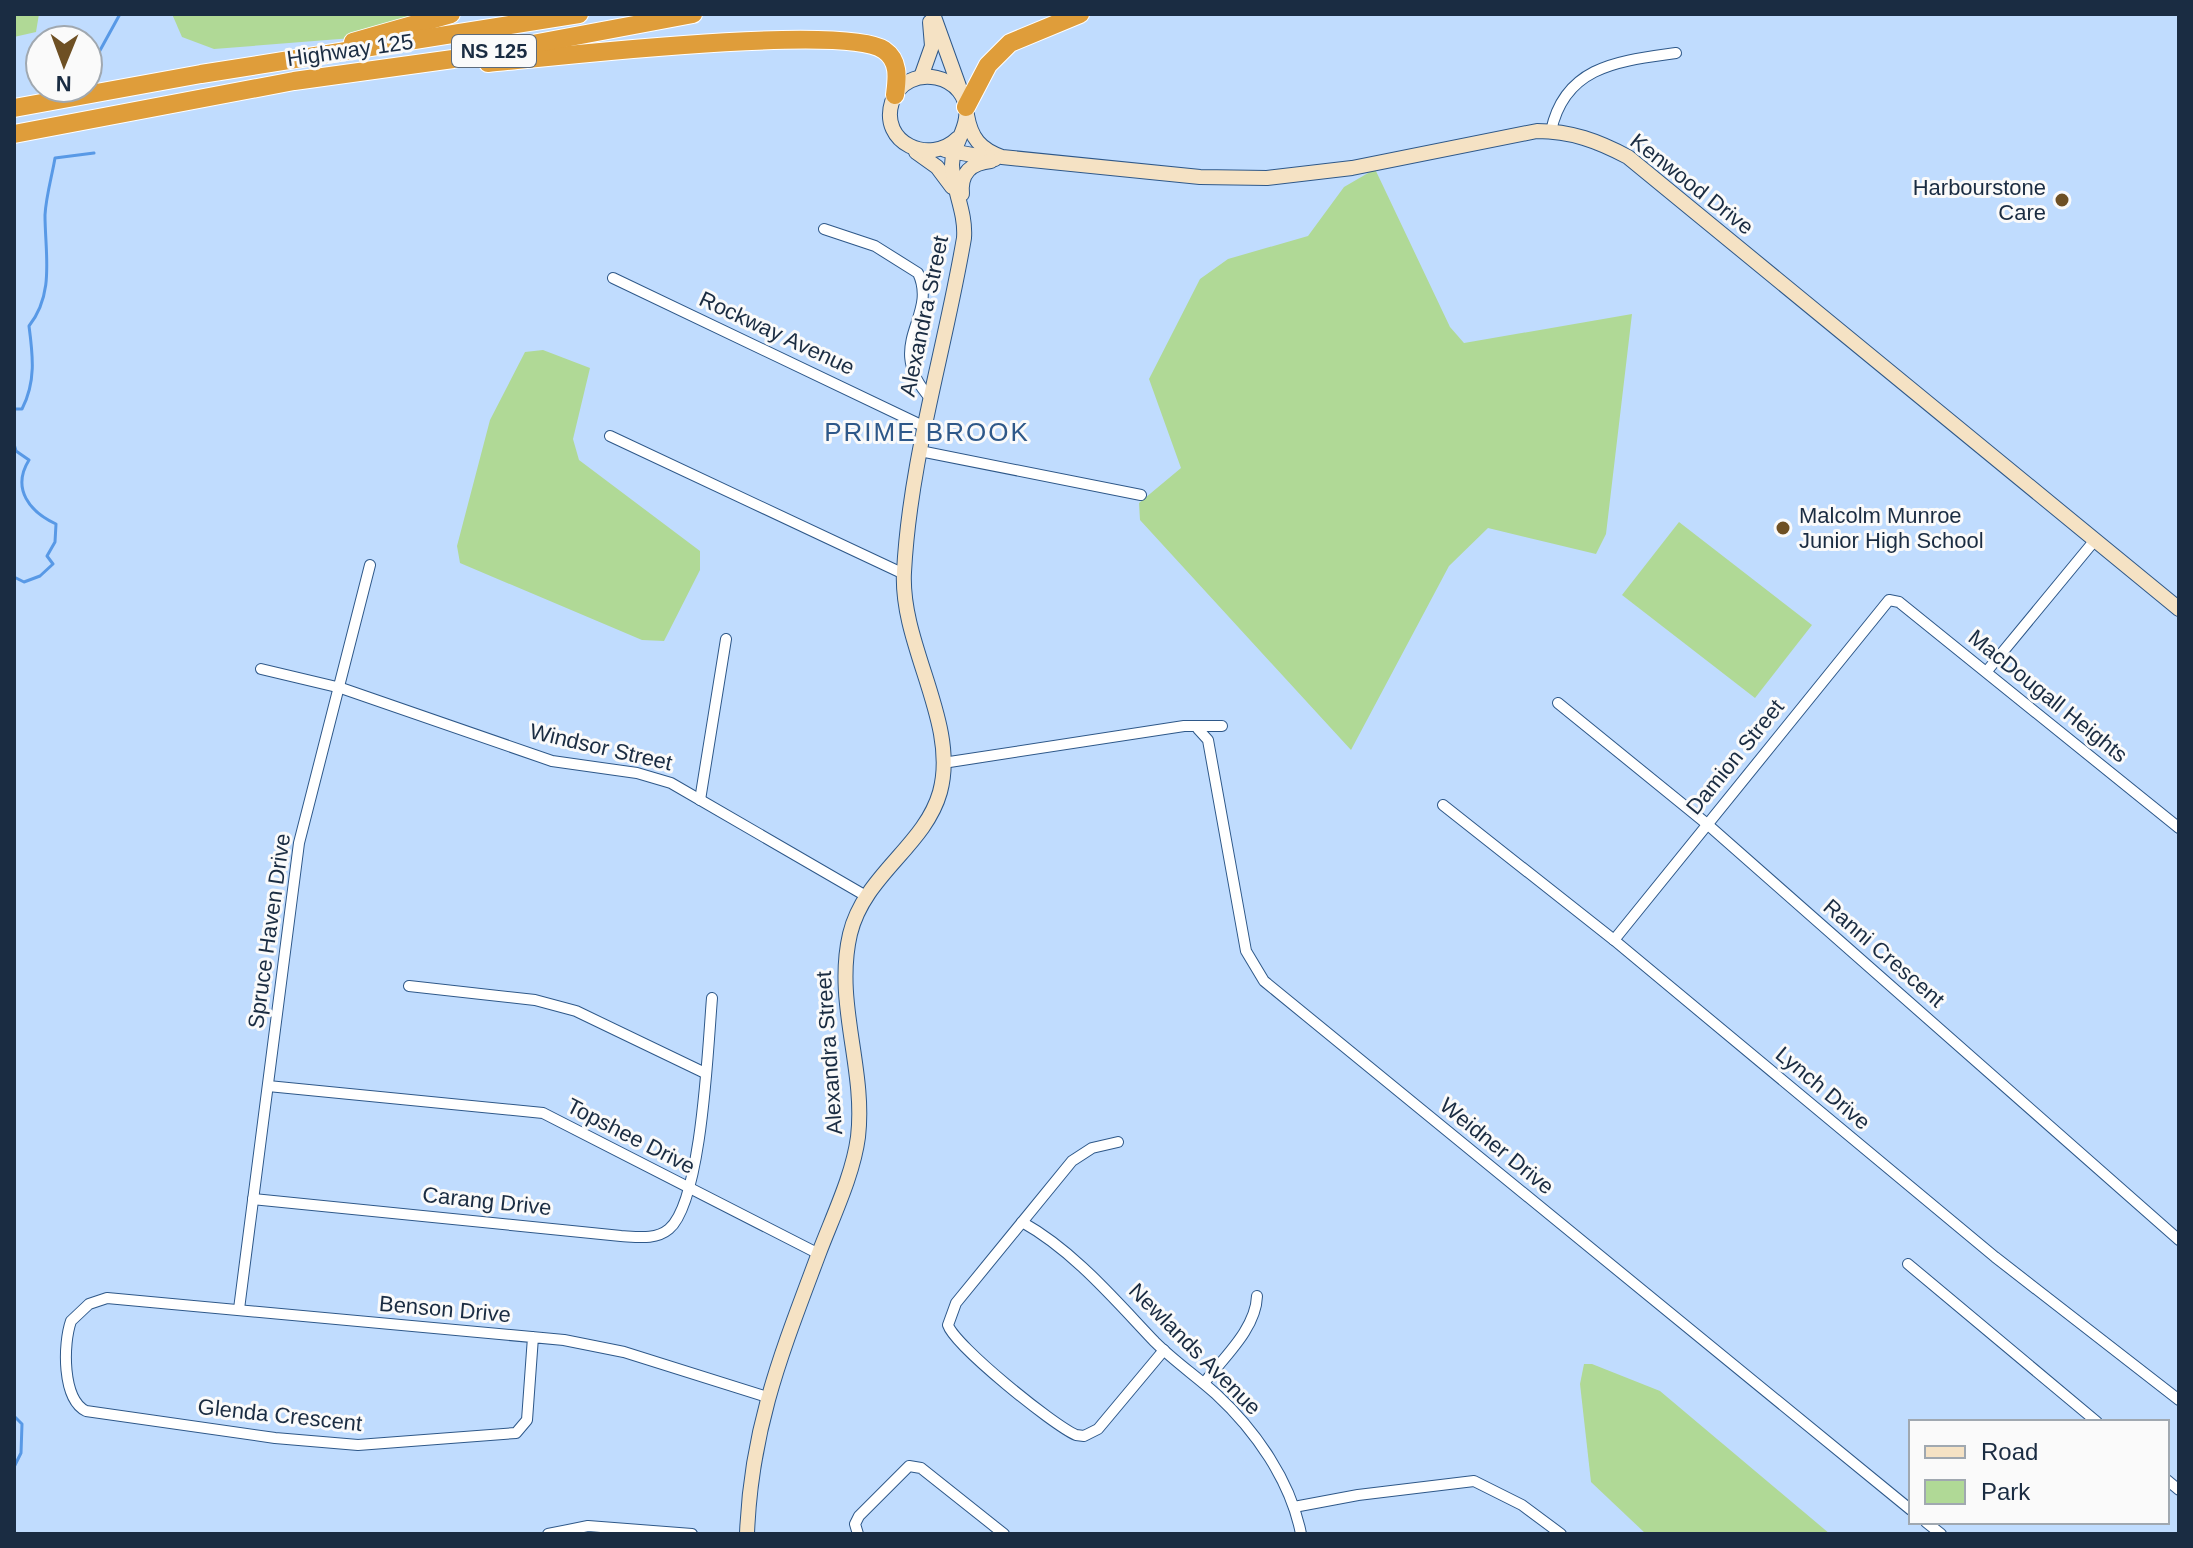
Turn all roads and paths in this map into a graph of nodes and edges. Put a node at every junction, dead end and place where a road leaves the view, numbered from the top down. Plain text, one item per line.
1 (451, 14) edge
2 (579, 14) edge
3 (693, 14) edge
4 (931, 14) edge
5 (1080, 14) edge
6 (1676, 53) dead end
7 (292, 61) junction
8 (921, 77) junction
9 (294, 81) junction
10 (895, 95) junction
11 (966, 107) junction
12 (14, 108) edge
13 (1551, 131) junction
14 (14, 134) edge
15 (951, 146) junction
16 (909, 147) junction
17 (1004, 159) junction
18 (963, 206) junction
19 (824, 229) dead end
20 (613, 278) dead end
21 (931, 399) junction
22 (923, 426) junction
23 (610, 436) dead end
24 (920, 451) junction
25 (1141, 495) dead end
26 (2095, 540) junction
27 (370, 565) dead end
28 (904, 574) junction
29 (1889, 600) joint
30 (2179, 609) edge
31 (726, 639) dead end
32 (261, 669) dead end
33 (1987, 671) junction
34 (341, 688) junction
35 (1558, 703) dead end
36 (1222, 726) dead end
37 (1198, 729) junction
38 (943, 763) junction
39 (700, 800) junction
40 (1443, 805) dead end
41 (1707, 824) junction
42 (2179, 828) edge
43 (866, 896) junction
44 (1614, 940) junction
45 (409, 986) dead end
46 (712, 998) dead end
47 (705, 1073) junction
48 (268, 1086) junction
49 (1118, 1142) dead end
50 (691, 1189) junction
51 (253, 1199) junction
52 (1022, 1222) junction
53 (2179, 1240) edge
54 (819, 1254) junction
55 (1908, 1264) dead end
56 (1257, 1296) dead end
57 (112, 1298) joint
58 (239, 1309) junction
59 (533, 1337) junction
60 (1164, 1350) junction
61 (1204, 1383) junction
62 (767, 1397) junction
63 (2179, 1400) edge
64 (2095, 1420) edge
65 (1294, 1507) junction
66 (1909, 1508) edge
67 (548, 1534) edge
68 (692, 1534) edge
69 (747, 1534) edge
70 (858, 1534) edge
71 (1004, 1534) edge
72 (1301, 1534) edge
73 (1561, 1534) edge

1 - 7 highway
2 - 7 highway, Highway 125 / NS 125
3 - 9 highway, Highway 125 / NS 125
4 - 8 main road
4 - 11 main road, Kenwood Drive
5 - 11 highway
6 - 13 street
7 - 12 highway, Highway 125 / NS 125
8 - 10 main road
8 - 11 main road
9 - 10 highway
9 - 14 highway, Highway 125 / NS 125
10 - 16 main road
11 - 15 main road
11 - 17 main road, Kenwood Drive
13 - 17 main road, Kenwood Drive
13 - 26 main road, Kenwood Drive
15 - 16 main road
15 - 17 main road, Kenwood Drive
15 - 18 main road, Alexandra Street
16 - 18 main road
17 - 18 main road
18 - 21 main road, Alexandra Street
19 - 21 street
20 - 22 street, Rockway Avenue
21 - 22 main road, Alexandra Street
22 - 24 main road, Alexandra Street
23 - 28 street
24 - 25 street
24 - 28 main road, Alexandra Street
26 - 30 main road, Kenwood Drive
26 - 33 street
27 - 34 street, Spruce Haven Drive
28 - 38 main road, Alexandra Street
29 - 33 street, MacDougall Heights
29 - 41 street, Damion Street
31 - 39 street
32 - 34 street, Windsor Street
33 - 42 street, MacDougall Heights
34 - 39 street, Windsor Street
34 - 48 street, Spruce Haven Drive
35 - 41 street, Ranni Crescent
36 - 37 street
37 - 38 street
37 - 66 street, Weidner Drive
38 - 43 main road, Alexandra Street
39 - 43 street, Windsor Street
40 - 44 street, Lynch Drive
41 - 44 street, Damion Street
41 - 53 street, Ranni Crescent
43 - 54 main road, Alexandra Street
44 - 63 street, Lynch Drive
45 - 47 street
46 - 47 street
47 - 50 street
48 - 50 street, Topshee Drive
48 - 51 street, Spruce Haven Drive
49 - 52 street
50 - 51 street, Carang Drive
50 - 54 street, Topshee Drive
51 - 58 street, Spruce Haven Drive
52 - 60 street, Newlands Avenue
52 - 60 street
54 - 62 main road, Alexandra Street
55 - 64 street
56 - 61 street
57 - 58 street, Benson Drive
57 - 59 street, Glenda Crescent
58 - 59 street, Benson Drive
59 - 62 street, Benson Drive
60 - 61 street, Newlands Avenue
61 - 65 street, Newlands Avenue
62 - 69 main road, Alexandra Street
65 - 72 street, Newlands Avenue
65 - 73 street
67 - 68 street
70 - 71 street

